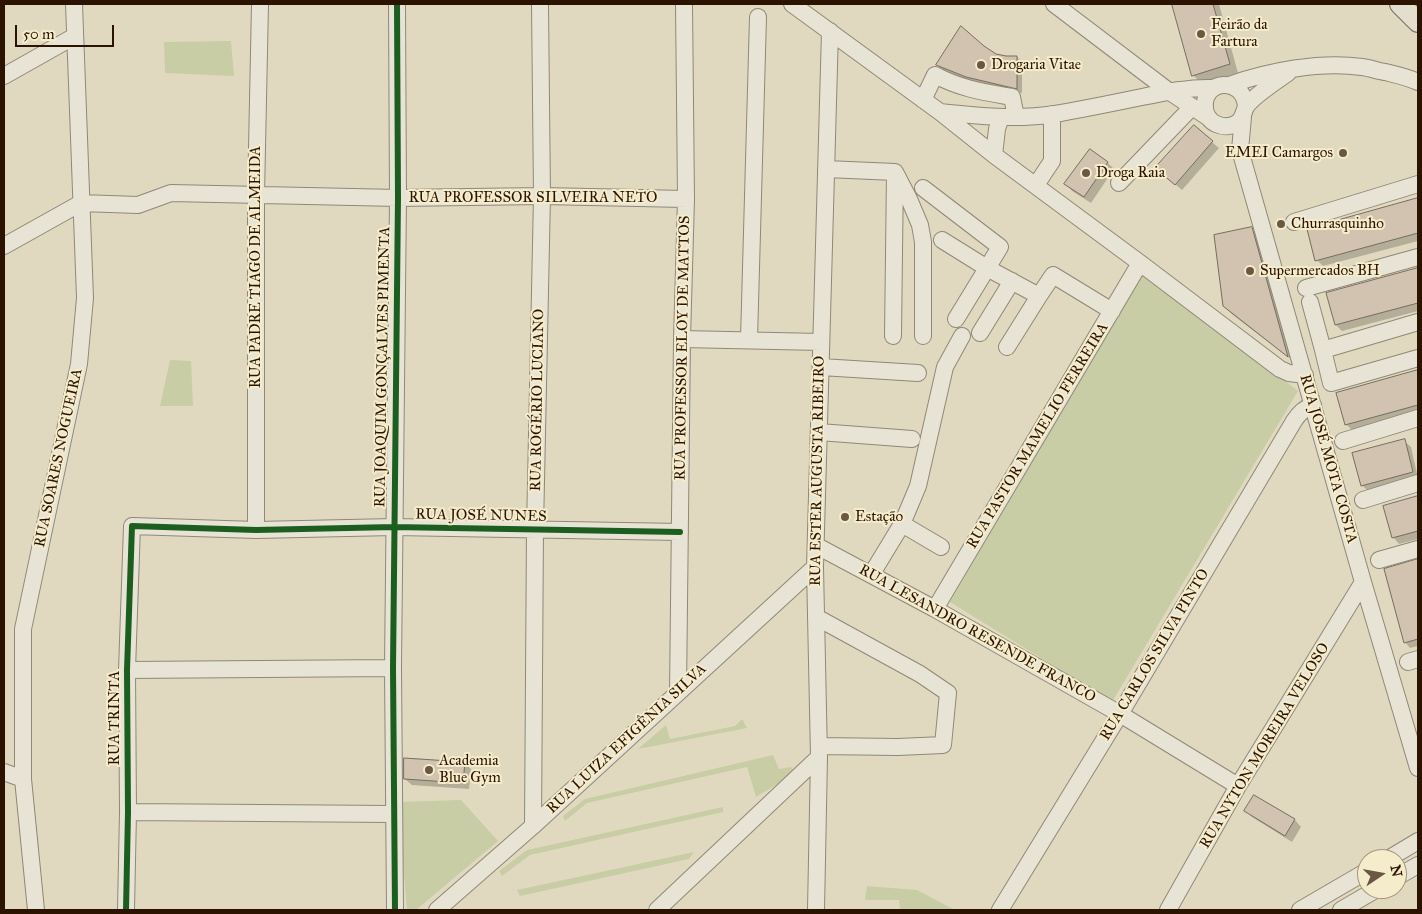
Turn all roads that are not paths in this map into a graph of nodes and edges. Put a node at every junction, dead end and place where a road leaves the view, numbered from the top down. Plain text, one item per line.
1 (74, 4) edge
2 (260, 4) edge
3 (396, 4) edge
4 (540, 4) edge
5 (684, 4) edge
6 (792, 4) edge
7 (1054, 4) edge
8 (1400, 4) edge
9 (758, 17) dead end
10 (1418, 22) edge
11 (830, 31) junction
12 (75, 36) junction
13 (1293, 69) junction
14 (4, 76) edge
15 (1418, 82) edge
16 (1222, 86) junction
17 (1170, 92) junction
18 (923, 100) junction
19 (1192, 107) junction
20 (940, 112) junction
21 (1245, 112) junction
22 (1052, 114) junction
23 (1009, 117) junction
24 (1215, 122) junction
25 (1240, 150) junction
26 (994, 155) junction
27 (826, 168) junction
28 (895, 172) junction
29 (1118, 183) dead end
30 (1418, 184) edge
31 (1036, 185) junction
32 (922, 188) dead end
33 (256, 196) junction
34 (542, 196) junction
35 (398, 198) junction
36 (686, 199) junction
37 (81, 203) junction
38 (1294, 222) dead end
39 (942, 240) dead end
40 (4, 246) edge
41 (1418, 257) edge
42 (1140, 263) junction
43 (987, 268) junction
44 (1012, 281) junction
45 (1039, 296) junction
46 (1112, 311) junction
47 (956, 319) dead end
48 (1418, 322) edge
49 (980, 333) dead end
50 (893, 336) dead end
51 (923, 336) dead end
52 (962, 336) dead end
53 (682, 339) junction
54 (749, 340) junction
55 (821, 342) junction
56 (1007, 347) dead end
57 (1323, 350) junction
58 (1418, 358) edge
59 (820, 367) junction
60 (918, 373) dead end
61 (1304, 375) junction
62 (1313, 405) junction
63 (1418, 418) edge
64 (819, 432) junction
65 (912, 438) dead end
66 (1343, 441) dead end
67 (1418, 483) edge
68 (1364, 500) dead end
69 (902, 524) junction
70 (132, 526) joint
71 (394, 527) junction
72 (256, 530) junction
73 (535, 530) junction
74 (680, 532) junction
75 (817, 546) junction
76 (941, 547) dead end
77 (1418, 549) edge
78 (1379, 560) dead end
79 (815, 567) junction
80 (871, 575) junction
81 (1363, 582) junction
82 (935, 609) junction
83 (816, 617) junction
84 (393, 668) junction
85 (127, 670) junction
86 (678, 692) junction
87 (1120, 714) junction
88 (819, 751) junction
89 (1418, 768) edge
90 (4, 772) edge
91 (23, 779) junction
92 (1238, 786) junction
93 (128, 812) junction
94 (393, 814) junction
95 (533, 826) junction
96 (1418, 841) edge
97 (1405, 849) edge
98 (1418, 865) edge
99 (1407, 871) edge
100 (1357, 877) edge
101 (1360, 899) edge
102 (36, 910) edge
103 (126, 910) edge
104 (395, 910) edge
105 (437, 910) edge
106 (657, 910) edge
107 (816, 910) edge
108 (1000, 910) edge
109 (1168, 910) edge
110 (1300, 910) edge
111 (1341, 910) edge

1 - 12 street, RUA SOARES NOGUEIRA
2 - 33 street, RUA PADRE TIAGO DE ALMEIDA
3 - 35 street, RUA JOAQUIM GONÇALVES PIMENTA
4 - 34 street, RUA ROGÉRIO LUCIANO
5 - 36 street, RUA PROFESSOR ELOY DE MATTOS
6 - 11 street
7 - 17 street, RUA JOSÉ MOTA COSTA
8 - 10 main road
9 - 54 street
11 - 18 street
11 - 27 street, RUA ESTER AUGUSTA RIBEIRO
12 - 14 street
12 - 37 street, RUA SOARES NOGUEIRA
13 - 15 street
13 - 16 street
13 - 21 street
16 - 17 street
16 - 21 street
16 - 24 street
17 - 19 street, RUA JOSÉ MOTA COSTA
17 - 22 street
18 - 20 street
18 - 23 street
19 - 24 street, RUA JOSÉ MOTA COSTA
19 - 29 street
20 - 23 street
20 - 26 street
21 - 24 street
21 - 25 street, RUA JOSÉ MOTA COSTA
22 - 23 street
22 - 31 street
23 - 26 street
24 - 25 street, RUA JOSÉ MOTA COSTA
25 - 61 street, RUA JOSÉ MOTA COSTA
26 - 31 street
27 - 28 street
27 - 55 street, RUA ESTER AUGUSTA RIBEIRO
28 - 50 street
28 - 51 street
30 - 38 street
31 - 42 street
32 - 43 street
33 - 35 street, RUA PROFESSOR SILVEIRA NETO
33 - 37 street, RUA PROFESSOR SILVEIRA NETO
33 - 72 street, RUA PADRE TIAGO DE ALMEIDA
34 - 35 street, RUA PROFESSOR SILVEIRA NETO
34 - 36 street, RUA PROFESSOR SILVEIRA NETO
34 - 73 street, RUA ROGÉRIO LUCIANO
35 - 71 street, RUA JOAQUIM GONÇALVES PIMENTA
36 - 53 street, RUA PROFESSOR ELOY DE MATTOS
37 - 40 street
37 - 91 street, RUA SOARES NOGUEIRA
39 - 43 street
41 - 57 street
42 - 46 street, RUA PASTOR MAMELIO FERREIRA
42 - 61 street
43 - 44 street
43 - 47 street
44 - 45 street
44 - 49 street
45 - 46 street
45 - 56 street
46 - 82 street, RUA PASTOR MAMELIO FERREIRA
48 - 57 street
52 - 69 street
53 - 54 street
53 - 74 street, RUA PROFESSOR ELOY DE MATTOS
54 - 55 street
55 - 59 street, RUA ESTER AUGUSTA RIBEIRO
57 - 58 street
59 - 60 street
59 - 64 street, RUA ESTER AUGUSTA RIBEIRO
61 - 62 street, RUA JOSÉ MOTA COSTA
62 - 81 street, RUA JOSÉ MOTA COSTA
62 - 87 street, RUA CARLOS SILVA PINTO
63 - 66 street
64 - 65 street
64 - 75 street, RUA ESTER AUGUSTA RIBEIRO
67 - 68 street
69 - 76 street
69 - 80 street
70 - 72 street, RUA JOSÉ NUNES
70 - 85 street, RUA TRINTA
71 - 72 street, RUA JOSÉ NUNES
71 - 73 street, RUA JOSÉ NUNES
71 - 84 street, RUA JOAQUIM GONÇALVES PIMENTA
73 - 74 street, RUA JOSÉ NUNES
73 - 95 street, RUA ROGÉRIO LUCIANO
74 - 86 street, RUA PROFESSOR ELOY DE MATTOS
75 - 79 street, RUA ESTER AUGUSTA RIBEIRO
75 - 80 street, RUA LESANDRO RESENDE FRANCO
77 - 78 street
79 - 83 street, RUA ESTER AUGUSTA RIBEIRO
79 - 86 street, RUA LUIZA EFIGÊNIA SILVA
80 - 82 street, RUA LESANDRO RESENDE FRANCO
81 - 89 street, RUA JOSÉ MOTA COSTA
81 - 92 street, RUA NYTON MOREIRA VELOSO
82 - 87 street, RUA LESANDRO RESENDE FRANCO
83 - 88 street, RUA ESTER AUGUSTA RIBEIRO
83 - 88 street
84 - 85 street
84 - 94 street, RUA JOAQUIM GONÇALVES PIMENTA
85 - 93 street, RUA TRINTA
86 - 95 street, RUA LUIZA EFIGÊNIA SILVA
87 - 92 street, RUA LESANDRO RESENDE FRANCO
87 - 108 street, RUA CARLOS SILVA PINTO
88 - 106 street
88 - 107 street, RUA ESTER AUGUSTA RIBEIRO
90 - 91 street
91 - 102 street, RUA SOARES NOGUEIRA
92 - 109 street, RUA NYTON MOREIRA VELOSO
93 - 94 street
93 - 103 street, RUA TRINTA
94 - 104 street, RUA JOAQUIM GONÇALVES PIMENTA
95 - 105 street, RUA LUIZA EFIGÊNIA SILVA
96 - 97 street
98 - 99 street
100 - 110 street
101 - 111 street

